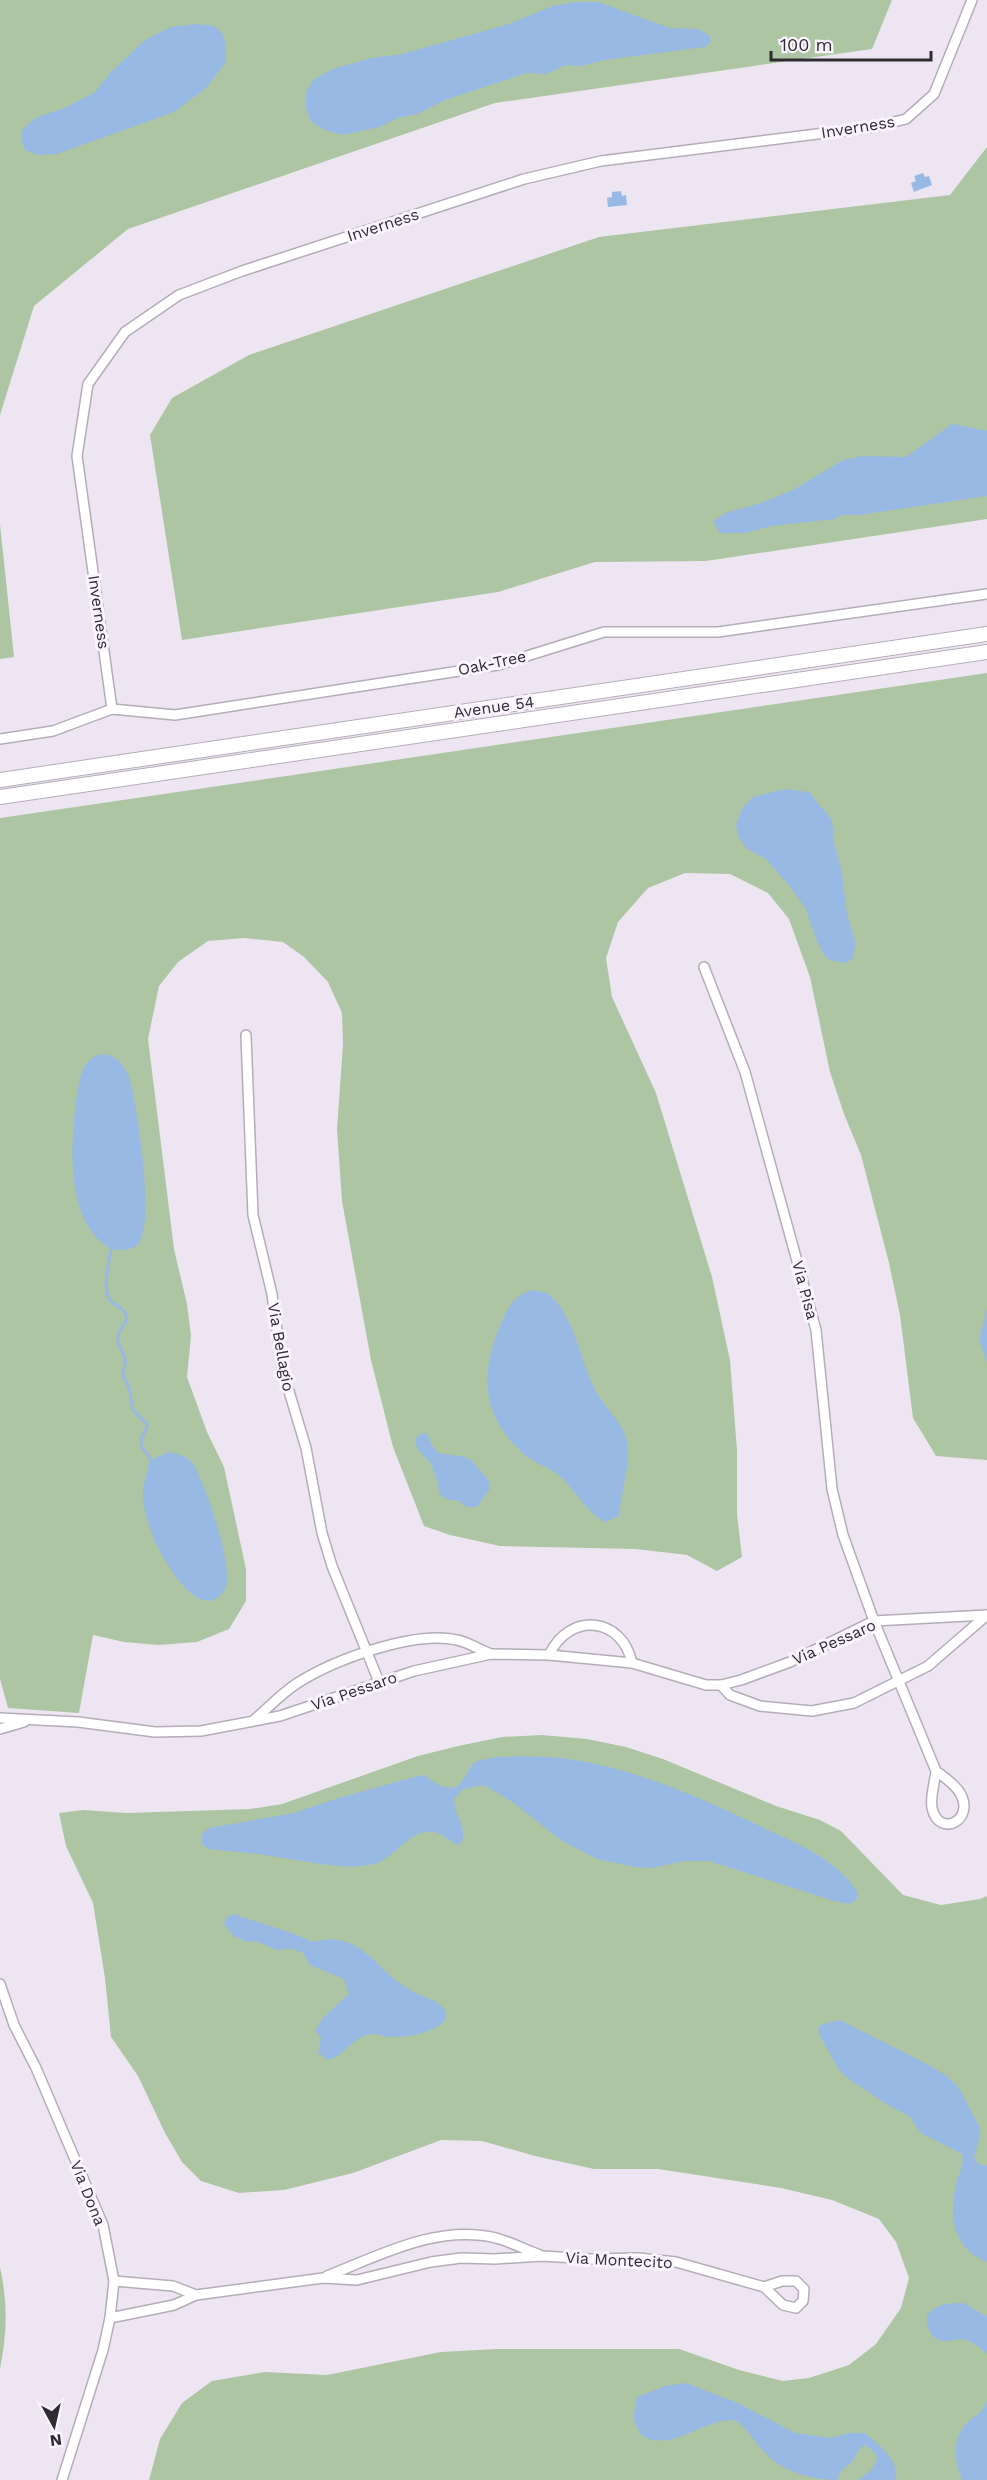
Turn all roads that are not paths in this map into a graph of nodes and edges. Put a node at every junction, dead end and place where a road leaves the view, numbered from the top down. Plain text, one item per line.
1 (972, 0) edge
2 (987, 594) edge
3 (987, 634) edge
4 (987, 652) edge
5 (112, 709) junction
6 (0, 739) edge
7 (0, 780) edge
8 (0, 797) edge
9 (704, 967) dead end
10 (246, 1035) dead end
11 (874, 1621) junction
12 (368, 1653) junction
13 (491, 1654) junction
14 (549, 1655) junction
15 (632, 1663) junction
16 (899, 1681) junction
17 (379, 1682) junction
18 (721, 1685) junction
19 (0, 1718) edge
20 (34, 1719) junction
21 (254, 1720) junction
22 (0, 1729) edge
23 (936, 1771) junction
24 (0, 1984) edge
25 (542, 2256) junction
26 (322, 2278) junction
27 (114, 2281) junction
28 (764, 2287) dead end
29 (196, 2295) junction
30 (110, 2318) junction
31 (62, 2480) edge

1 - 5 street, Inverness
2 - 5 street, Oak-Tree
3 - 7 street, Avenue 54
4 - 8 street, Avenue 54
5 - 6 street, Oak-Tree
9 - 11 street, Via Pisa
10 - 12 street, Via Bellagio
11 - 16 street, Via Pisa
11 - 16 street, Via Pessaro
11 - 18 street, Via Pessaro
12 - 13 street, Via Pessaro
12 - 17 street, Via Bellagio
12 - 21 street, Via Pessaro
13 - 14 street, Via Pessaro
13 - 17 street, Via Pessaro
14 - 15 street, Via Pessaro
14 - 15 street
15 - 18 street, Via Pessaro
16 - 18 street, Via Pessaro
16 - 23 street, Via Pisa
17 - 21 street, Via Pessaro
19 - 20 street, Via Pessaro
20 - 21 street, Via Pessaro
20 - 22 street, Via Pessaro
23 - 23 street
24 - 27 street, Via Dona
25 - 26 street, Via Montecito
25 - 26 street, Via Montecito
25 - 28 street, Via Montecito
26 - 29 street, Via Montecito
27 - 29 street, Via Montecito
27 - 30 street, Via Dona
29 - 30 street, Via Montecito
30 - 31 street, Via Dona

